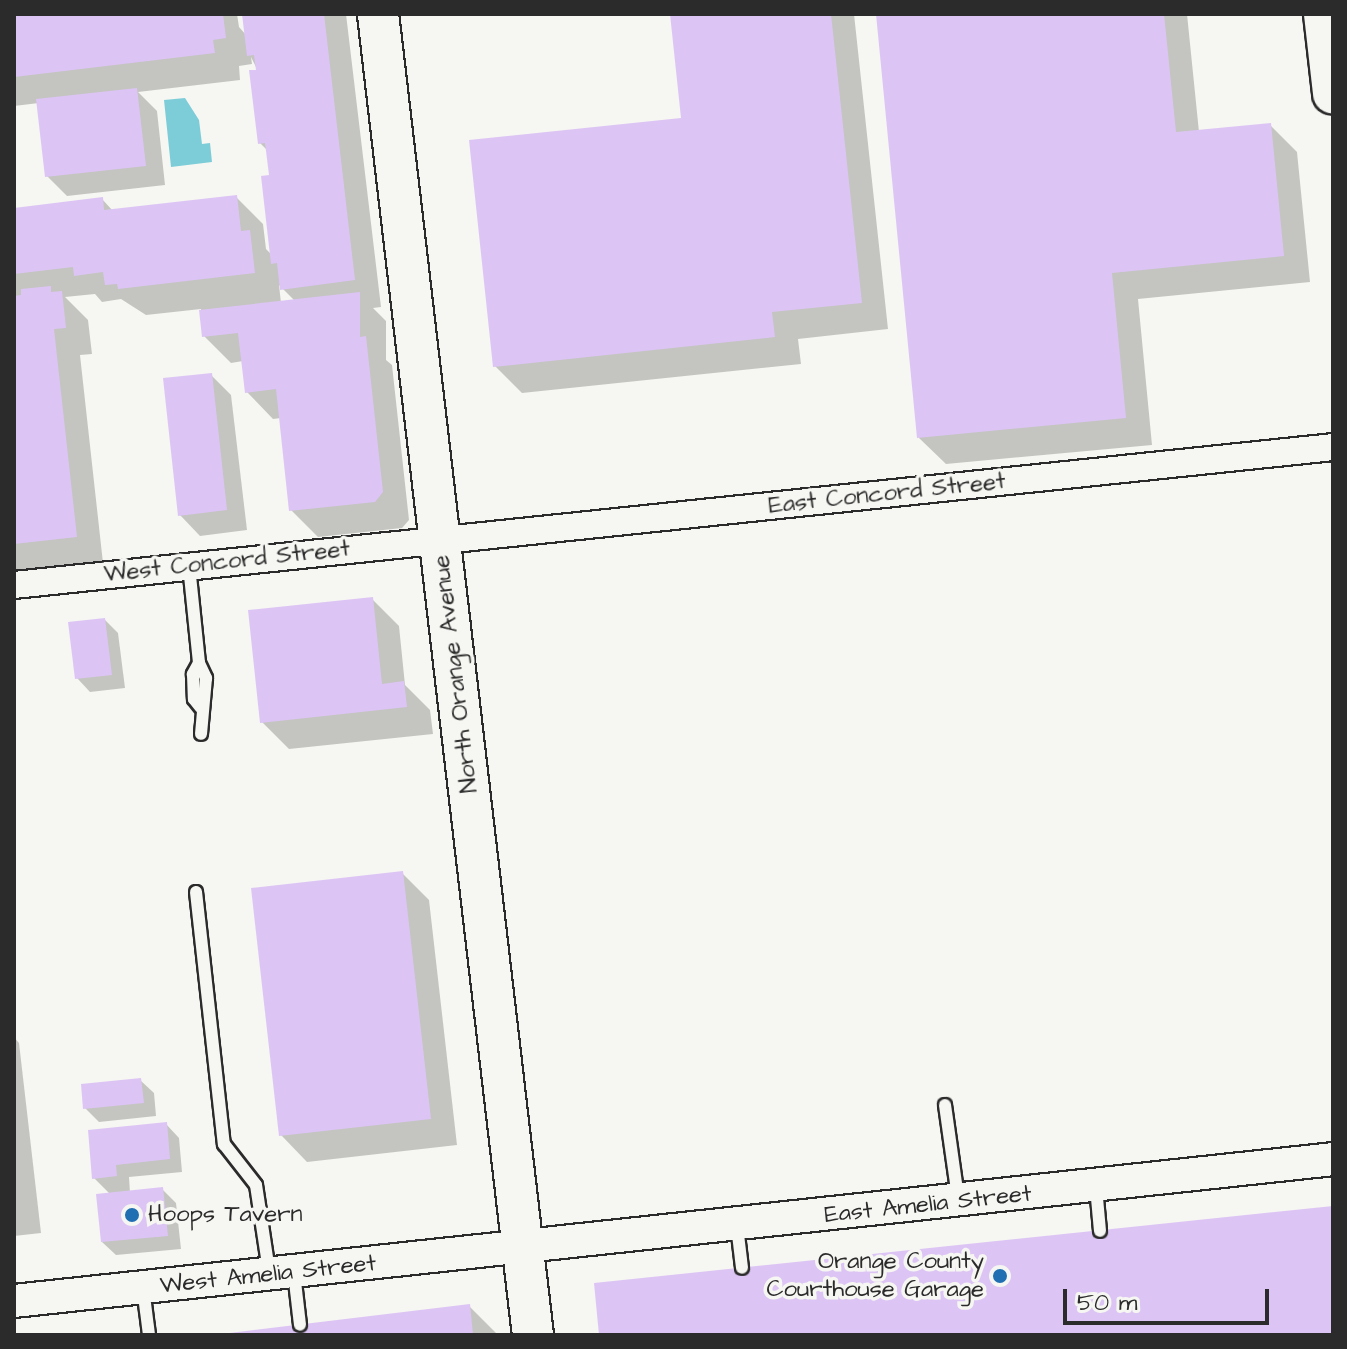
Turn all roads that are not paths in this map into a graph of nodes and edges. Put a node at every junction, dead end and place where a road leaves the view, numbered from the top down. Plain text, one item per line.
1 (378, 14) edge
2 (1324, 14) edge
3 (1333, 93) edge
4 (1333, 447) edge
5 (440, 540) junction
6 (189, 566) junction
7 (14, 585) edge
8 (201, 734) dead end
9 (196, 892) dead end
10 (945, 1105) dead end
11 (1333, 1159) edge
12 (1096, 1187) junction
13 (959, 1202) junction
14 (737, 1226) junction
15 (1100, 1231) dead end
16 (523, 1249) junction
17 (742, 1268) dead end
18 (282, 1274) junction
19 (143, 1288) junction
20 (14, 1301) edge
21 (300, 1325) dead end
22 (149, 1335) edge
23 (533, 1335) edge

1 - 5 main road, North Orange Avenue
2 - 3 main road
4 - 5 street, East Concord Street
5 - 6 street, West Concord Street
5 - 16 main road, North Orange Avenue
6 - 7 street, West Concord Street
6 - 8 lane
9 - 18 lane
10 - 13 lane
11 - 12 street, East Amelia Street
12 - 13 street, East Amelia Street
12 - 15 lane
13 - 14 street, East Amelia Street
14 - 16 street, East Amelia Street
14 - 17 lane
16 - 18 street, West Amelia Street
16 - 23 main road, North Orange Avenue
18 - 19 street, West Amelia Street
18 - 21 lane
19 - 20 street, West Amelia Street
19 - 22 lane

